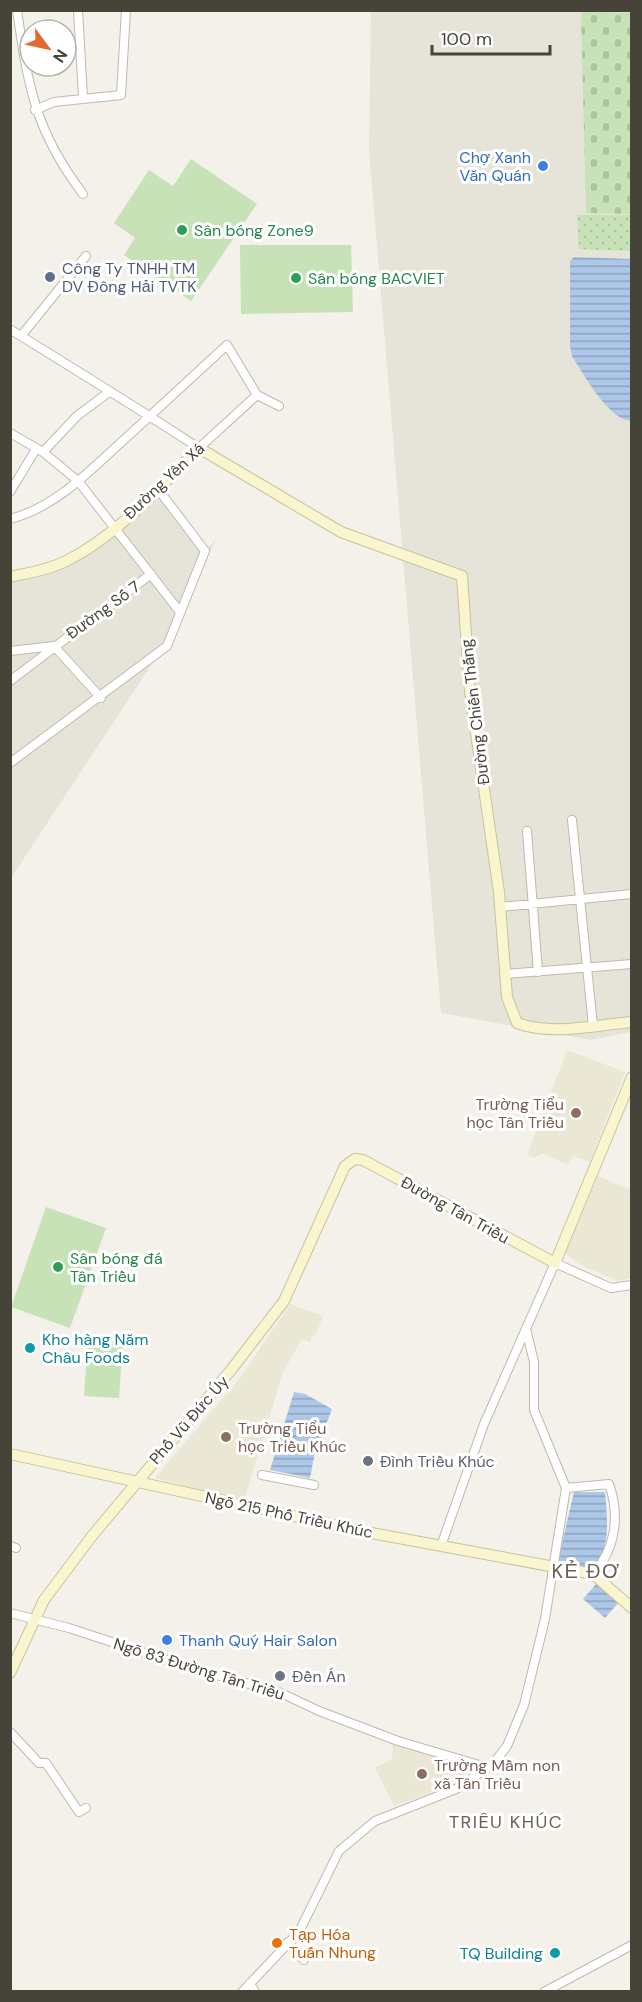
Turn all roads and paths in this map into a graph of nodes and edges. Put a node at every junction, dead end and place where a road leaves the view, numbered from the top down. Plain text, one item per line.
1 (17, 10) edge
2 (78, 10) edge
3 (126, 10) edge
4 (83, 98) junction
5 (35, 110) junction
6 (83, 194) dead end
7 (86, 256) dead end
8 (11, 330) edge
9 (21, 336) junction
10 (109, 392) junction
11 (257, 395) junction
12 (279, 406) dead end
13 (150, 416) junction
14 (10, 433) edge
15 (199, 448) junction
16 (40, 451) junction
17 (78, 481) junction
18 (158, 489) junction
19 (10, 492) edge
20 (10, 519) edge
21 (115, 527) junction
22 (151, 574) junction
23 (10, 577) edge
24 (180, 612) junction
25 (54, 646) junction
26 (10, 651) edge
27 (10, 681) edge
28 (100, 698) junction
29 (10, 763) edge
30 (572, 820) dead end
31 (527, 831) dead end
32 (632, 894) edge
33 (580, 900) junction
34 (531, 904) junction
35 (501, 907) junction
36 (632, 964) edge
37 (587, 968) junction
38 (538, 972) junction
39 (505, 974) junction
40 (632, 1022) edge
41 (593, 1026) junction
42 (632, 1077) edge
43 (355, 1159) joint
44 (555, 1263) junction
45 (632, 1286) edge
46 (526, 1329) junction
47 (10, 1454) edge
48 (262, 1475) dead end
49 (136, 1483) junction
50 (314, 1485) dead end
51 (566, 1488) junction
52 (441, 1546) junction
53 (553, 1566) junction
54 (593, 1574) junction
55 (632, 1608) edge
56 (10, 1613) edge
57 (35, 1619) junction
58 (10, 1673) edge
59 (10, 1732) edge
60 (486, 1767) junction
61 (86, 1808) dead end
62 (288, 1942) junction
63 (632, 1945) edge
64 (304, 1960) dead end
65 (249, 1983) junction
66 (242, 1992) edge
67 (255, 1992) edge
68 (544, 1992) edge

1 - 5 street
2 - 4 street
3 - 4 street
4 - 5 street
5 - 6 street
7 - 9 street
8 - 9 street
9 - 10 street
10 - 13 street
10 - 16 street
11 - 12 street
11 - 13 street
11 - 15 street, Đường Yên Xá
13 - 15 street
13 - 17 street
14 - 16 street
15 - 18 street, Đường Yên Xá
15 - 35 street, Đường Chiến Thắng
16 - 17 street
16 - 19 street
17 - 20 street
17 - 21 street
18 - 21 street, Đường Yên Xá
18 - 24 street
21 - 22 street
21 - 23 street, Đường Yên Xá
22 - 24 street
22 - 25 street, Đường Số 7
24 - 28 street
25 - 26 street
25 - 27 street, Đường Số 7
25 - 28 street
28 - 29 street
30 - 33 street
31 - 34 street
32 - 33 street
33 - 34 street
33 - 37 street
34 - 35 street
34 - 38 street
35 - 39 street, Đường Chiến Thắng
36 - 37 street
37 - 38 street
37 - 41 street
38 - 39 street
39 - 41 street, Đường Chiến Thắng
40 - 41 street, Đường Chiến Thắng
42 - 44 street
43 - 44 street, Đường Tân Triều
43 - 49 street, Phố Vũ Đức Úy
44 - 45 street
44 - 46 street
46 - 51 street
46 - 52 street
47 - 49 street, Ngõ 215 Phố Triều Khúc
48 - 50 street
49 - 52 street, Ngõ 215 Phố Triều Khúc
49 - 57 street, Phố Vũ Đức Úy
51 - 53 street
51 - 54 street
52 - 53 street, Ngõ 215 Phố Triều Khúc
53 - 54 street, Ngõ 215 Phố Triều Khúc
53 - 60 street
54 - 55 street
56 - 57 street, Ngõ 83 Đường Tân Triều
57 - 58 street, Phố Vũ Đức Úy
57 - 60 street, Ngõ 83 Đường Tân Triều
59 - 61 street
60 - 62 street
62 - 64 street
62 - 65 street
63 - 68 street
65 - 66 street
65 - 67 street

